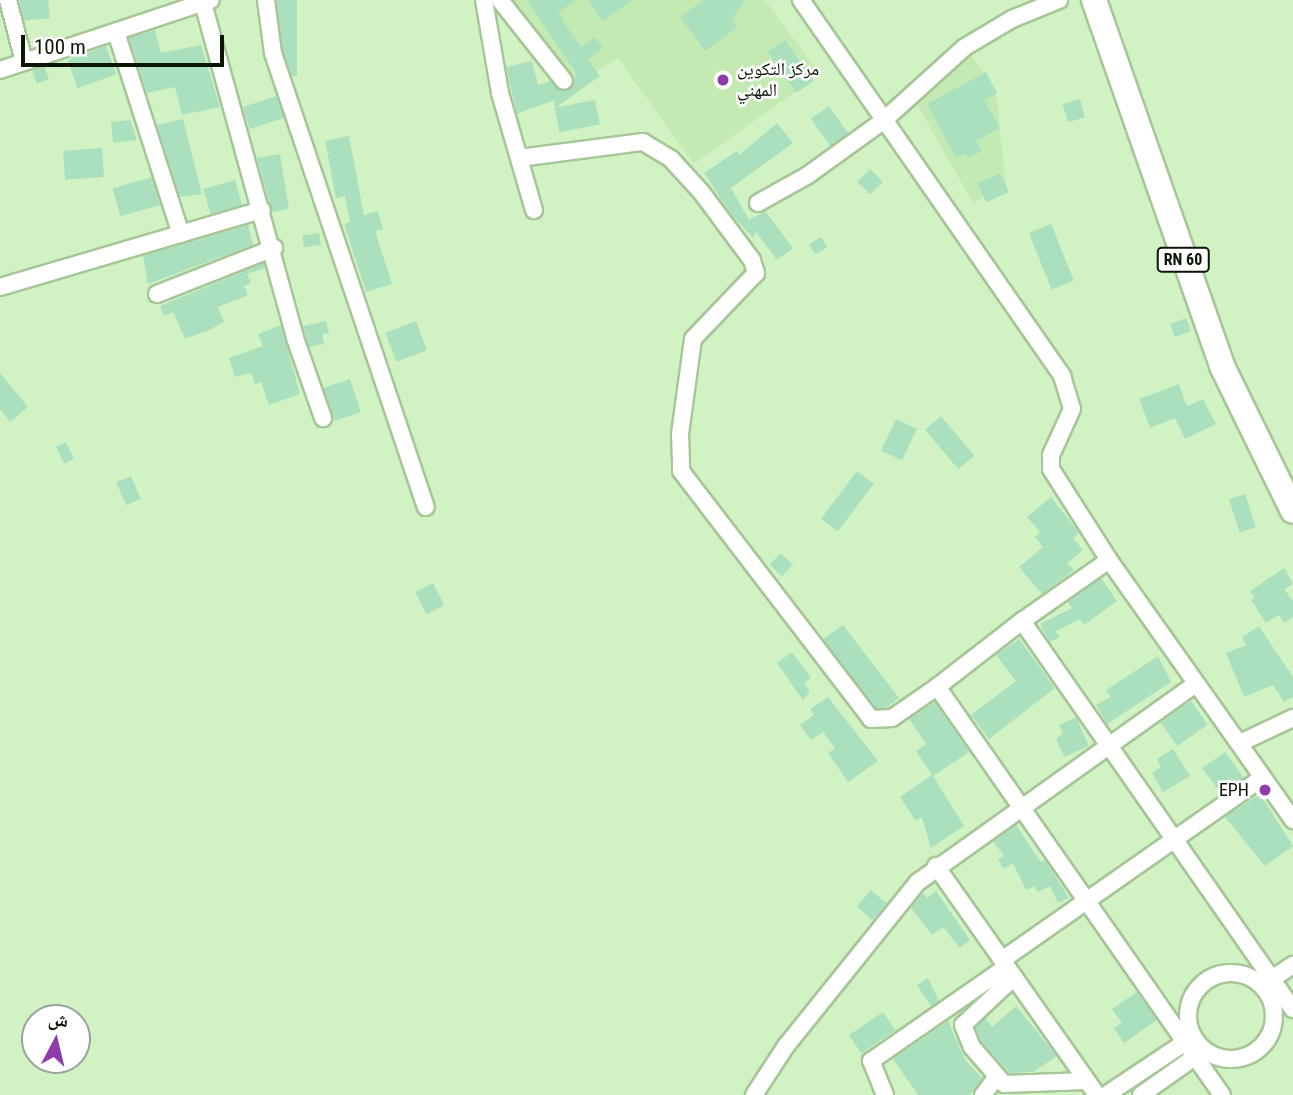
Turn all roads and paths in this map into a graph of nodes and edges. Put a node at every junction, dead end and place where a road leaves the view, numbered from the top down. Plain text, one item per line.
1 (8, 0) edge
2 (267, 0) edge
3 (484, 0) edge
4 (500, 0) edge
5 (801, 0) edge
6 (1059, 0) edge
7 (1094, 0) edge
8 (1112, 0) edge
9 (207, 1) edge
10 (116, 32) junction
11 (24, 62) junction
12 (0, 70) edge
13 (564, 81) dead end
14 (883, 121) junction
15 (519, 158) junction
16 (758, 203) dead end
17 (262, 210) junction
18 (534, 210) dead end
19 (181, 234) junction
20 (274, 248) junction
21 (0, 286) edge
22 (157, 294) dead end
23 (323, 418) dead end
24 (1293, 475) edge
25 (426, 507) dead end
26 (1293, 511) edge
27 (1109, 560) junction
28 (1022, 621) junction
29 (1196, 684) junction
30 (937, 687) junction
31 (1293, 718) edge
32 (1240, 743) junction
33 (1111, 746) junction
34 (1262, 778) junction
35 (1021, 808) junction
36 (1293, 820) edge
37 (1174, 841) junction
38 (936, 866) junction
39 (1087, 900) junction
40 (1293, 965) edge
41 (1007, 968) junction
42 (1267, 983) junction
43 (1286, 1000) edge
44 (1189, 1040) junction
45 (1200, 1054) junction
46 (996, 1078) junction
47 (1086, 1081) junction
48 (754, 1095) edge
49 (886, 1095) edge
50 (983, 1095) edge
51 (1097, 1095) edge
52 (1105, 1095) edge
53 (1141, 1095) edge
54 (1222, 1095) edge

1 - 11 street
2 - 25 street
3 - 15 street
4 - 13 street
5 - 14 street
6 - 14 street
7 - 26 main road, RN 60
8 - 24 main road, RN 60
9 - 10 street
9 - 17 street
10 - 11 street
10 - 19 street
11 - 12 street
14 - 16 street
14 - 27 street
15 - 18 street
15 - 30 street
17 - 19 street
17 - 20 street
19 - 21 street
20 - 22 street
20 - 23 street
27 - 28 street
27 - 29 street
28 - 30 street
28 - 33 street
29 - 32 street
29 - 33 street
30 - 35 street
31 - 32 street
32 - 34 street
33 - 35 street
33 - 37 street
34 - 36 street
34 - 37 street
35 - 38 street
35 - 39 street
37 - 39 street
37 - 42 street
38 - 41 street
38 - 48 street
39 - 41 street
39 - 44 street
40 - 42 street
41 - 46 street
41 - 47 street
41 - 49 street
42 - 43 street
42 - 44 street
43 - 45 street
44 - 45 street
44 - 52 street
45 - 53 street
45 - 54 street
46 - 47 street
46 - 50 street
47 - 51 street

